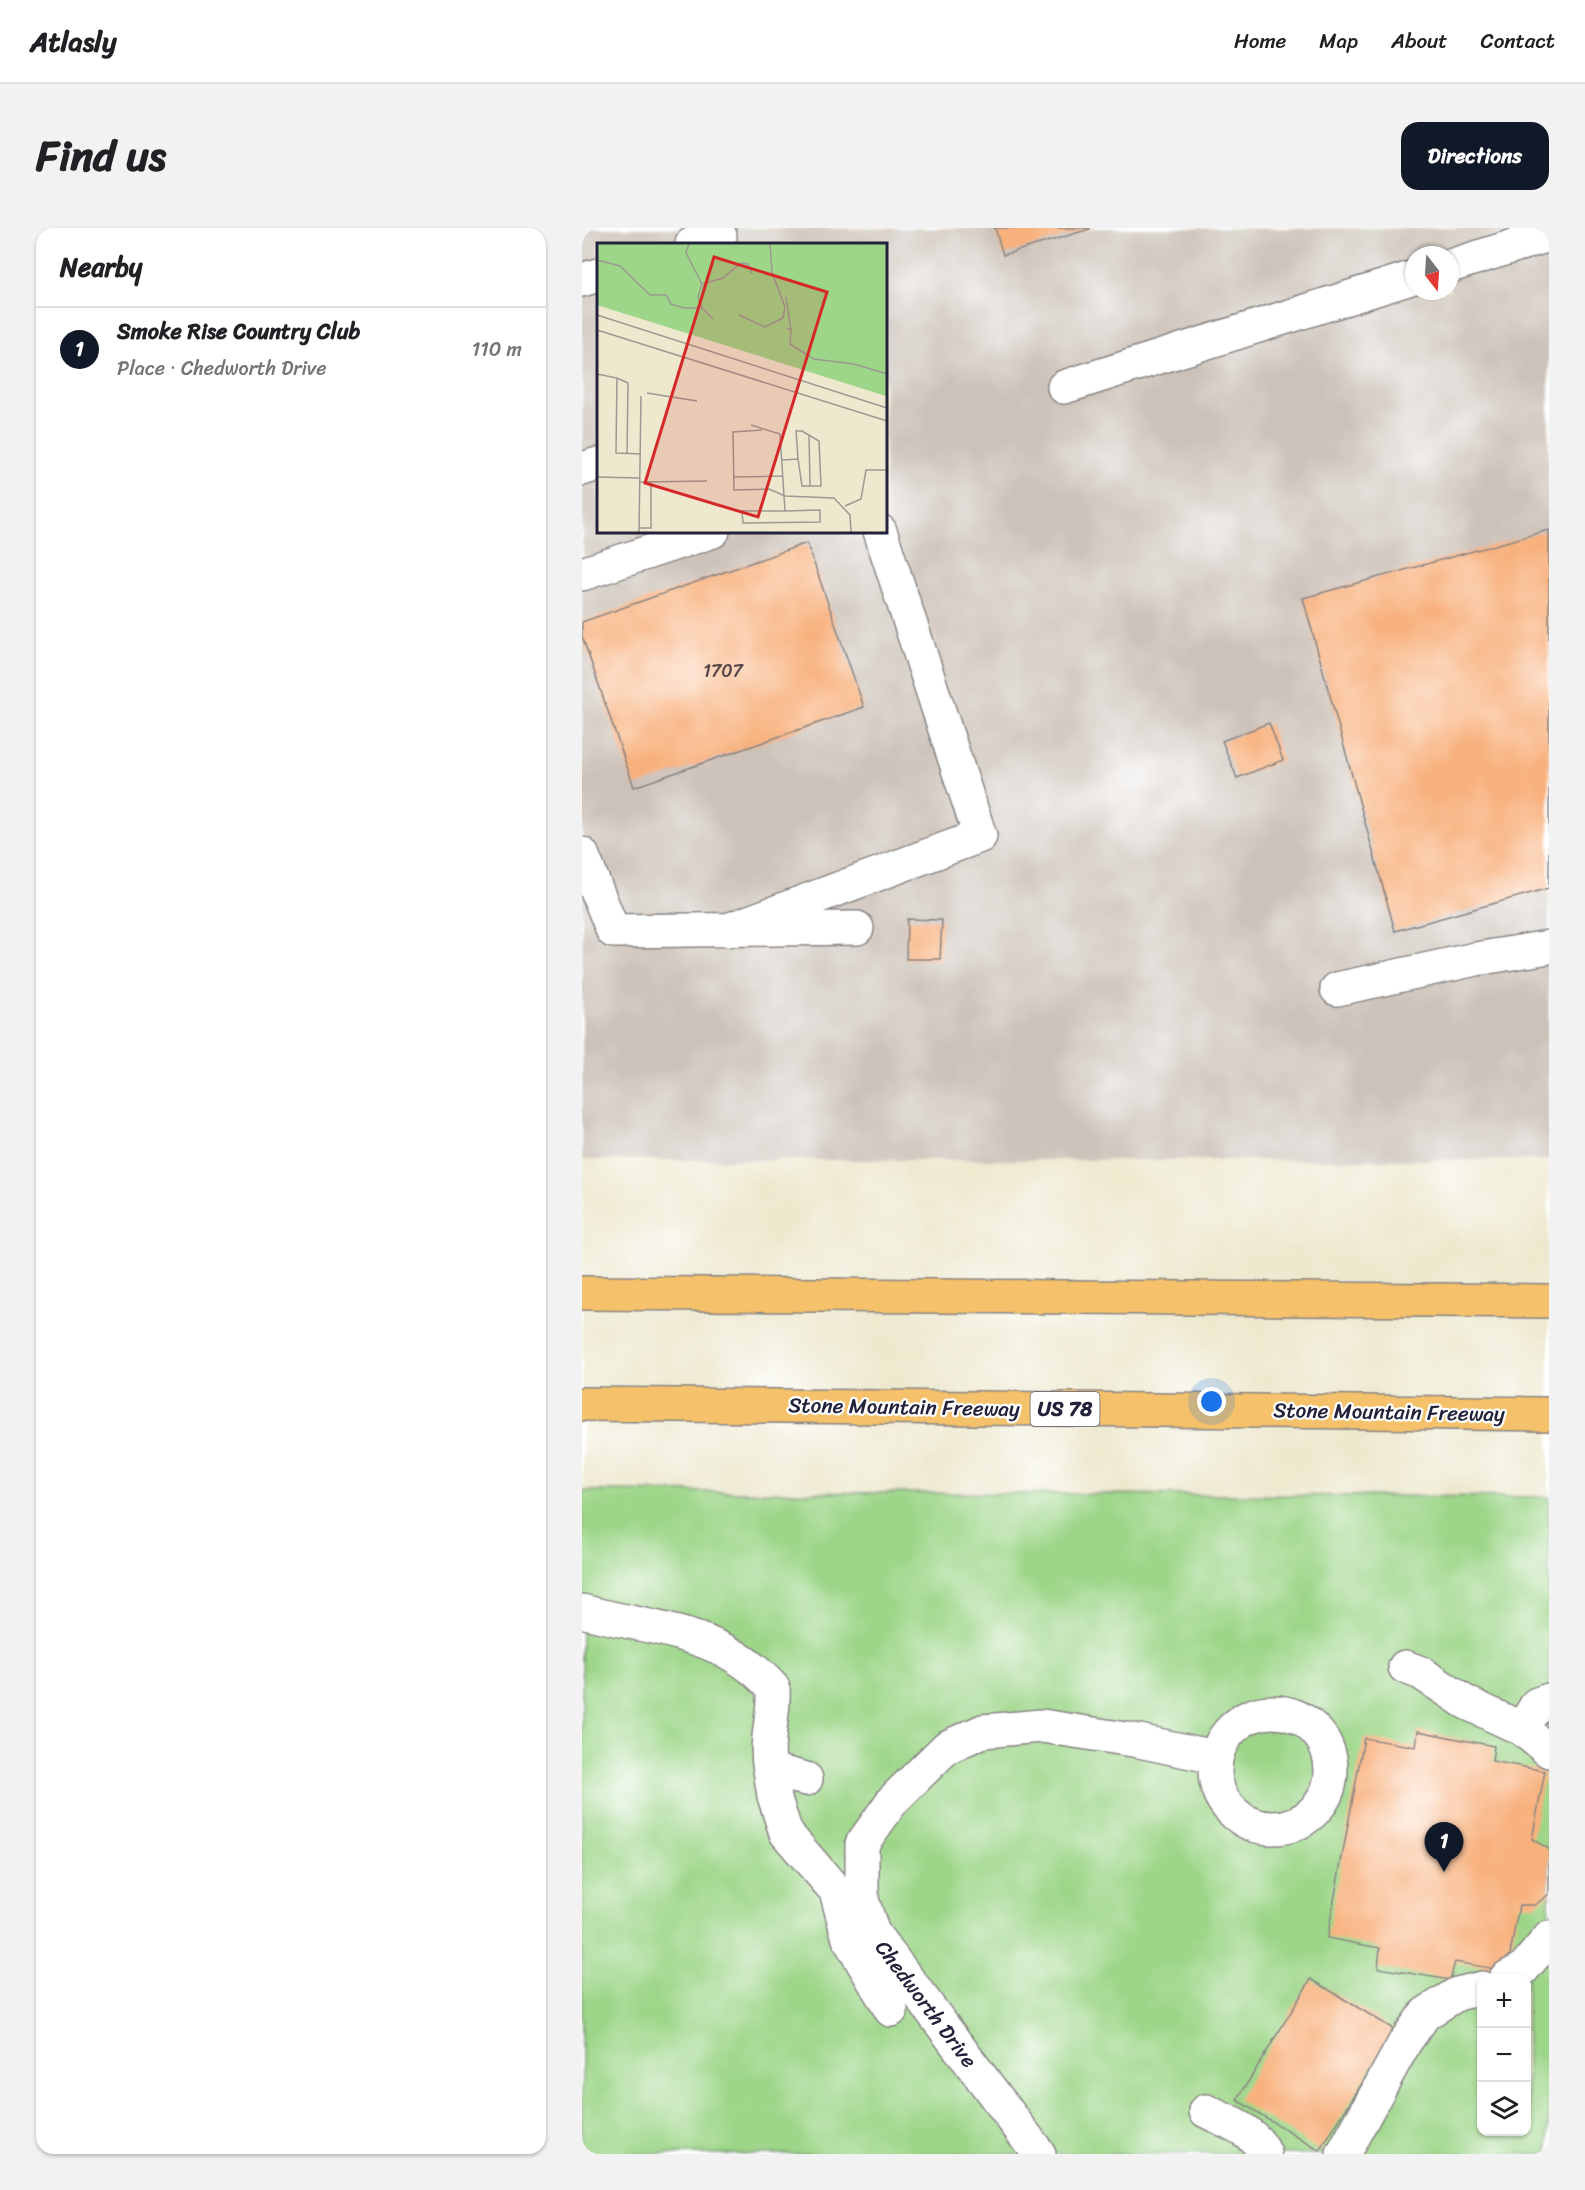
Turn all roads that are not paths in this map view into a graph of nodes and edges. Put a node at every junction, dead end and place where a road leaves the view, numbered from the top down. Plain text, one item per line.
1 (717, 228) edge
2 (1549, 235) edge
3 (1499, 239) edge
4 (696, 243) edge
5 (1459, 261) edge
6 (597, 275) edge
7 (582, 280) edge
8 (1405, 280) edge
9 (1064, 387) dead end
10 (597, 464) edge
11 (582, 469) edge
12 (710, 532) edge
13 (880, 532) edge
14 (582, 574) edge
15 (582, 854) edge
16 (857, 928) dead end
17 (728, 930) junction
18 (1549, 947) edge
19 (1336, 989) dead end
20 (582, 1293) edge
21 (1549, 1301) edge
22 (582, 1404) edge
23 (1549, 1414) edge
24 (582, 1611) edge
25 (1405, 1666) dead end
26 (1549, 1700) edge
27 (1522, 1729) junction
28 (1549, 1751) edge
29 (1215, 1757) dead end
30 (770, 1770) junction
31 (806, 1779) dead end
32 (1549, 1938) edge
33 (1514, 1974) edge
34 (1477, 1989) edge
35 (891, 2010) dead end
36 (1206, 2111) dead end
37 (1039, 2154) edge
38 (1265, 2154) edge
39 (1344, 2154) edge

1 - 4 street
2 - 3 street
3 - 5 street
6 - 7 street
8 - 9 street
10 - 11 street
12 - 14 street
13 - 17 street
15 - 17 street
16 - 17 street
18 - 19 street
20 - 21 highway
22 - 23 highway, Stone Mountain Freeway / US 78
24 - 30 street
25 - 27 street
26 - 27 street
27 - 28 street
29 - 37 street, Chedworth Drive
30 - 31 street
30 - 35 street
32 - 33 street
34 - 39 street
36 - 38 street

